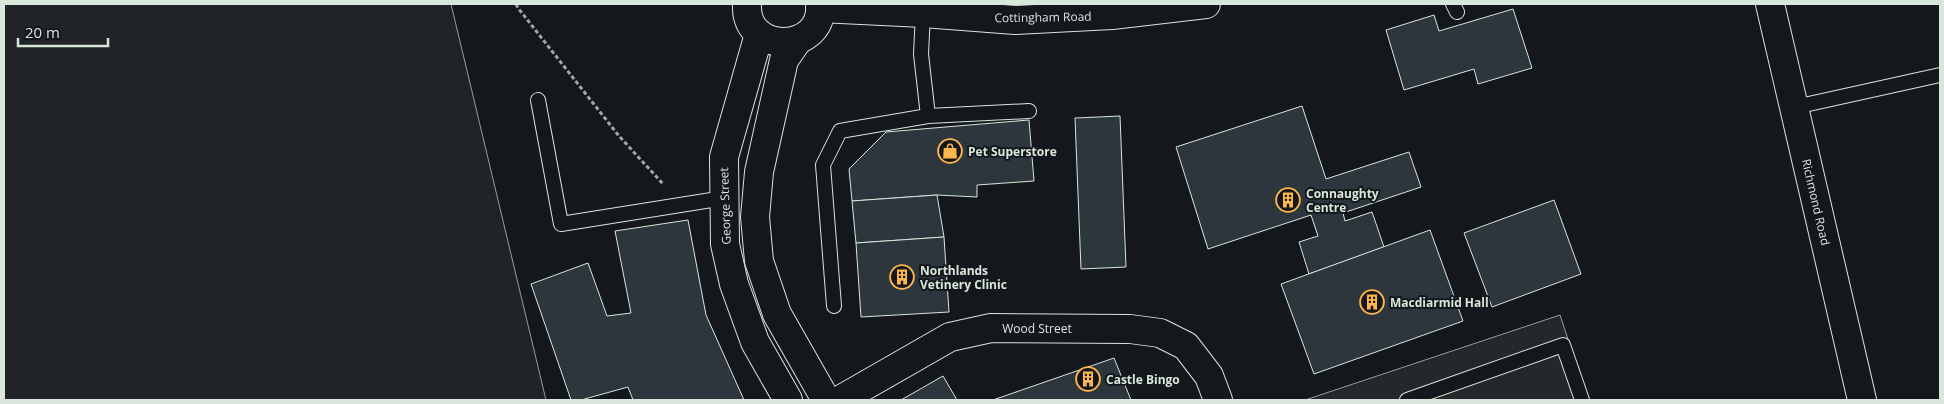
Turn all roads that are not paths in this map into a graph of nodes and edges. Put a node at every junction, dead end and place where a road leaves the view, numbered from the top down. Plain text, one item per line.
1 (746, 4) edge
2 (1206, 4) edge
3 (1770, 4) edge
4 (820, 6) edge
5 (923, 13) junction
6 (759, 34) junction
7 (797, 41) junction
8 (1940, 75) edge
9 (538, 100) dead end
10 (1794, 107) junction
11 (1029, 111) dead end
12 (928, 116) junction
13 (724, 198) junction
14 (834, 306) dead end
15 (788, 400) edge
16 (826, 400) edge
17 (840, 400) edge
18 (1218, 400) edge
19 (1407, 400) edge
20 (1582, 400) edge
21 (1862, 400) edge

1 - 6 street
2 - 5 street, Cottingham Road
3 - 10 street, Richmond Road
4 - 5 street, Cottingham Road
4 - 7 street
5 - 12 lane
6 - 7 street
6 - 13 street, George Street
7 - 16 street
8 - 10 lane
9 - 13 lane
10 - 21 street, Richmond Road
11 - 12 lane
12 - 14 lane
13 - 15 street, George Street
17 - 18 street, Wood Street
19 - 20 lane

